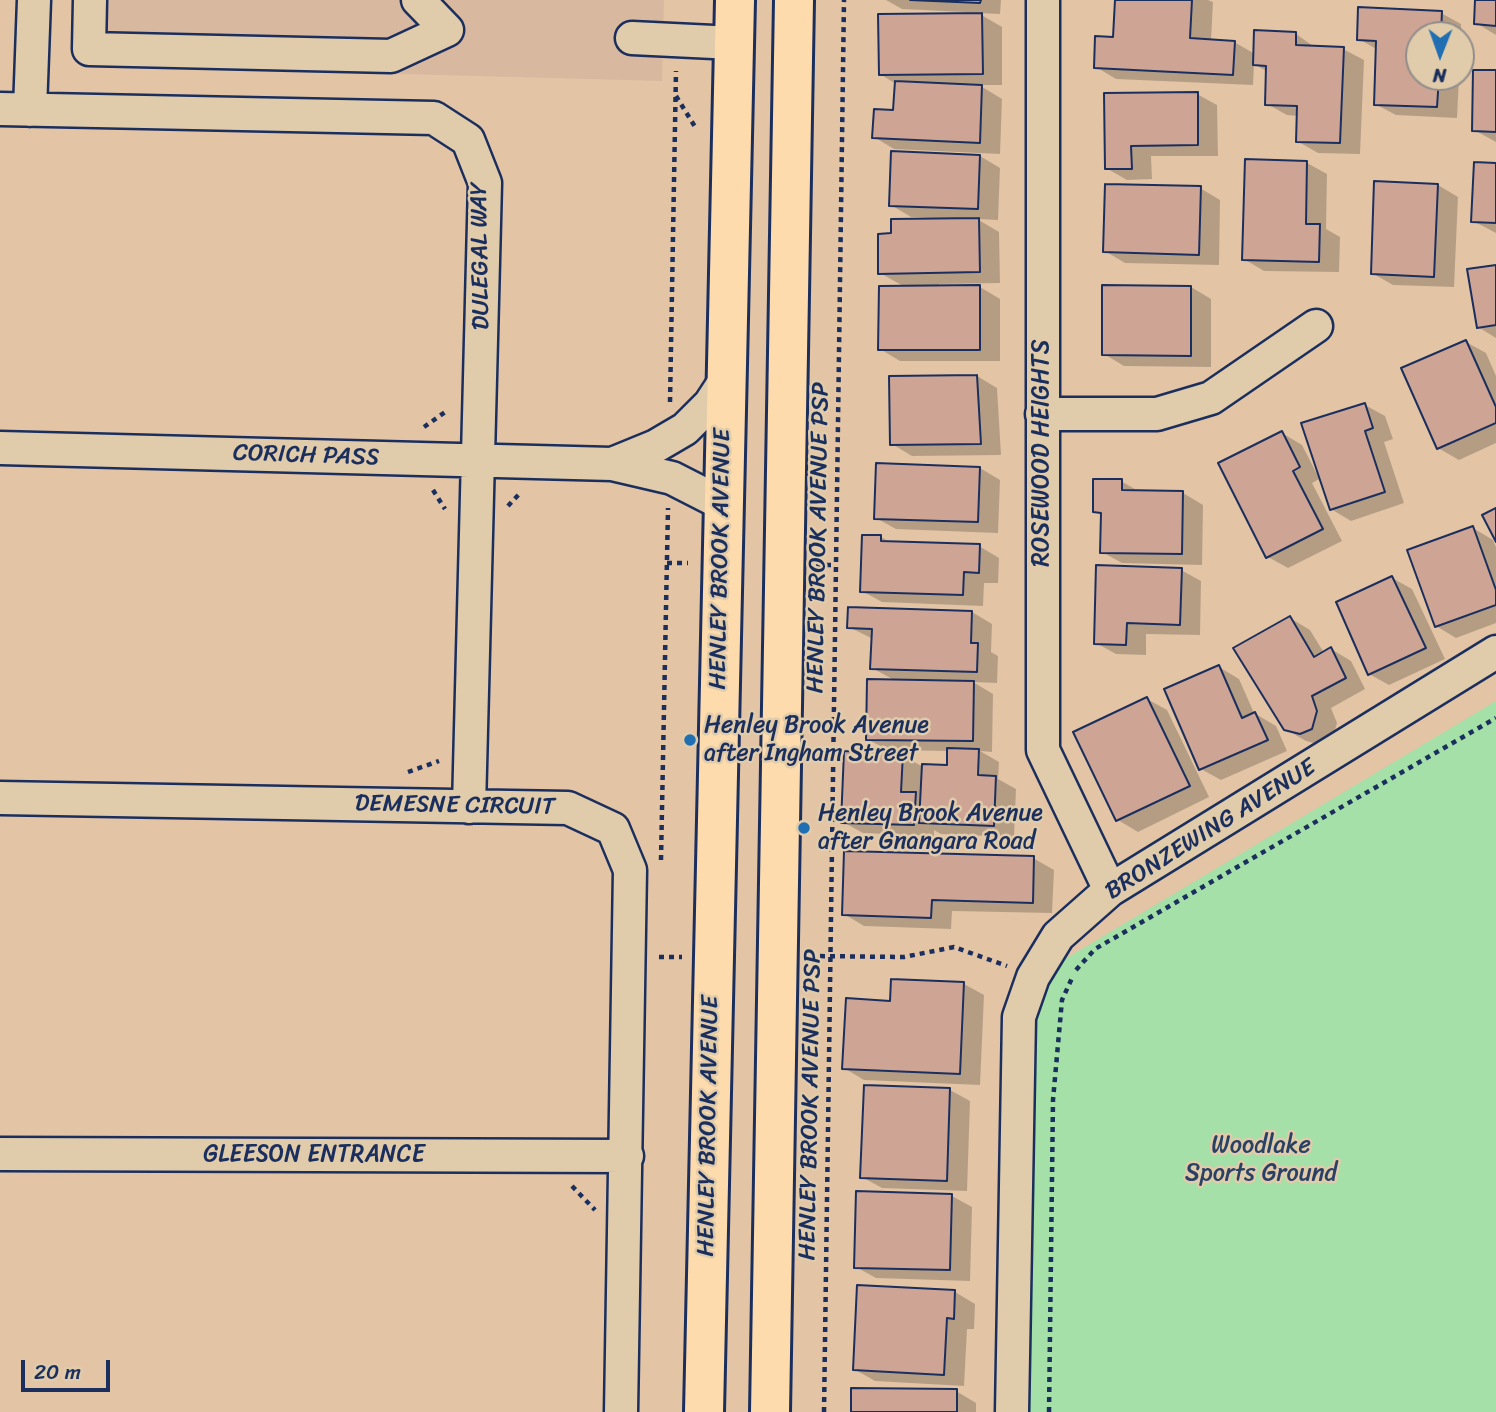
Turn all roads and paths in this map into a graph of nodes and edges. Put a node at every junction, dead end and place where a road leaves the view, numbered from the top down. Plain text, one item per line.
1 (34, 0) edge
2 (90, 0) edge
3 (418, 0) edge
4 (734, 0) edge
5 (794, 0) edge
6 (844, 0) edge
7 (1043, 0) edge
8 (632, 38) dead end
9 (677, 40) junction
10 (734, 43) junction
11 (15, 109) edge
12 (1316, 326) dead end
13 (725, 381) junction
14 (448, 396) dead end
15 (1042, 414) junction
16 (669, 439) junction
17 (0, 448) edge
18 (405, 459) junction
19 (480, 461) junction
20 (612, 464) junction
21 (668, 477) junction
22 (527, 489) dead end
23 (722, 502) junction
24 (478, 519) junction
25 (1496, 652) edge
26 (1496, 718) edge
27 (442, 754) dead end
28 (0, 798) edge
29 (403, 806) junction
30 (469, 807) junction
31 (660, 862) dead end
32 (1110, 890) junction
33 (659, 943) dead end
34 (830, 958) junction
35 (658, 971) dead end
36 (1033, 977) junction
37 (0, 1153) edge
38 (627, 1156) junction
39 (566, 1180) dead end
40 (598, 1213) dead end
41 (621, 1412) edge
42 (704, 1412) edge
43 (770, 1412) edge
44 (824, 1412) edge
45 (1012, 1412) edge
46 (1049, 1412) edge

1 - 11 street
2 - 3 street
4 - 10 main road, HENLEY BROOK AVENUE
5 - 43 main road
6 - 34 path, HENLEY BROOK AVENUE PSP
7 - 15 street, ROSEWOOD HEIGHTS
8 - 9 street
9 - 10 street
9 - 16 path
10 - 13 main road, HENLEY BROOK AVENUE
11 - 19 street, DULEGAL WAY
12 - 15 street
13 - 16 street, CORICH PASS
13 - 23 main road, HENLEY BROOK AVENUE
14 - 18 path
15 - 32 street, ROSEWOOD HEIGHTS
16 - 20 street, CORICH PASS
17 - 18 street, CORICH PASS
18 - 19 street, CORICH PASS
18 - 24 path
19 - 20 street, CORICH PASS
19 - 24 street, DULEGAL WAY
20 - 21 street, CORICH PASS
21 - 23 street, CORICH PASS
21 - 31 path
22 - 24 path
23 - 42 main road, HENLEY BROOK AVENUE
24 - 30 street, DULEGAL WAY
25 - 32 street, BRONZEWING AVENUE
26 - 46 path
27 - 29 path
28 - 29 street, DEMESNE CIRCUIT
29 - 30 street, DEMESNE CIRCUIT
30 - 38 street, DEMESNE CIRCUIT
32 - 36 street, BRONZEWING AVENUE
33 - 35 path
34 - 36 path
34 - 44 path, HENLEY BROOK AVENUE PSP
36 - 45 street, BRONZEWING AVENUE
37 - 38 street, GLEESON ENTRANCE
38 - 41 street, DEMESNE CIRCUIT
39 - 40 path

